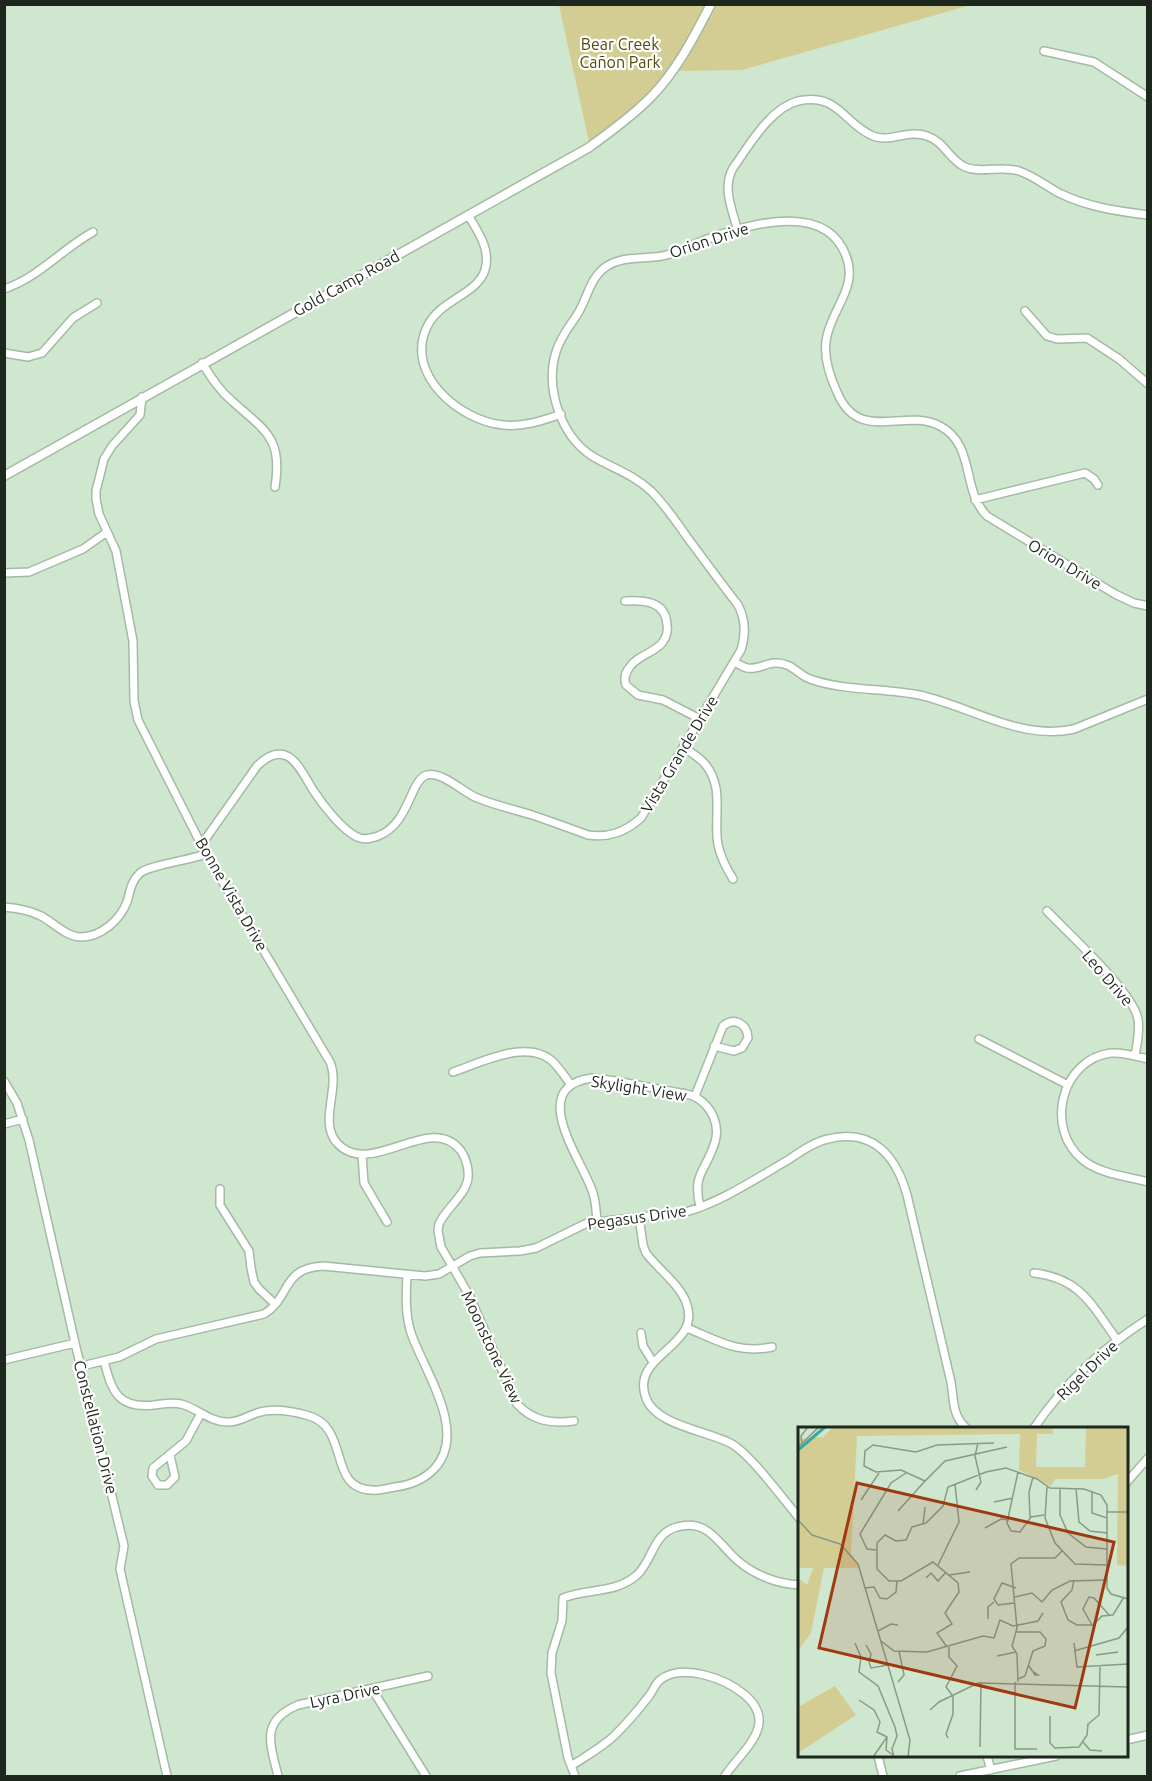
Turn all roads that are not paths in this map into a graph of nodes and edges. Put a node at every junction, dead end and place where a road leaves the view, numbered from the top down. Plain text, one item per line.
1 (711, 4) edge
2 (1044, 51) dead end
3 (1148, 97) edge
4 (468, 215) junction
5 (1148, 215) edge
6 (737, 228) junction
7 (93, 232) dead end
8 (4, 289) edge
9 (97, 303) dead end
10 (1025, 311) dead end
11 (1124, 351) dead end
12 (4, 353) edge
13 (1119, 359) junction
14 (202, 363) junction
15 (1148, 384) edge
16 (142, 397) junction
17 (561, 414) junction
18 (4, 476) edge
19 (1098, 485) dead end
20 (275, 487) dead end
21 (975, 500) junction
22 (107, 532) junction
23 (4, 573) edge
24 (625, 601) dead end
25 (1148, 606) edge
26 (735, 662) junction
27 (1148, 699) edge
28 (700, 719) junction
29 (683, 747) junction
30 (202, 844) junction
31 (206, 854) junction
32 (734, 879) dead end
33 (4, 908) edge
34 (1047, 911) dead end
35 (979, 1039) dead end
36 (714, 1046) junction
37 (1135, 1056) junction
38 (1148, 1059) edge
39 (453, 1072) dead end
40 (4, 1081) edge
41 (571, 1085) junction
42 (1068, 1085) junction
43 (695, 1096) junction
44 (23, 1119) junction
45 (4, 1124) edge
46 (362, 1155) junction
47 (1148, 1182) edge
48 (220, 1189) dead end
49 (700, 1207) junction
50 (639, 1217) junction
51 (597, 1221) junction
52 (387, 1222) dead end
53 (453, 1267) junction
54 (1034, 1273) dead end
55 (408, 1275) junction
56 (275, 1304) junction
57 (1148, 1319) edge
58 (687, 1328) junction
59 (641, 1333) dead end
60 (1117, 1340) junction
61 (75, 1343) junction
62 (772, 1347) dead end
63 (4, 1360) edge
64 (104, 1361) junction
65 (653, 1362) junction
66 (82, 1366) junction
67 (201, 1413) junction
68 (574, 1421) dead end
69 (965, 1427) edge
70 (1035, 1427) edge
71 (170, 1455) junction
72 (1148, 1458) edge
73 (1128, 1481) edge
74 (798, 1517) edge
75 (798, 1585) edge
76 (428, 1676) dead end
77 (372, 1689) junction
78 (1148, 1736) edge
79 (1128, 1740) edge
80 (878, 1757) edge
81 (988, 1757) edge
82 (1047, 1757) edge
83 (571, 1766) junction
84 (991, 1770) junction
85 (167, 1776) edge
86 (278, 1776) edge
87 (426, 1776) edge
88 (575, 1776) edge
89 (725, 1776) edge
90 (883, 1776) edge
91 (960, 1776) edge

1 - 4 street, Gold Camp Road
2 - 3 street
4 - 14 street, Gold Camp Road
4 - 17 street
5 - 6 street
6 - 17 street, Orion Drive
6 - 21 street, Orion Drive
7 - 8 street
9 - 12 street
10 - 13 street
11 - 13 street
13 - 15 street
14 - 16 street, Gold Camp Road
14 - 20 street
16 - 18 street, Gold Camp Road
16 - 22 street, Bonne Vista Drive
17 - 26 street, Orion Drive
19 - 21 street
21 - 25 street, Orion Drive
22 - 23 street
22 - 30 street, Bonne Vista Drive
24 - 28 street
26 - 27 street
26 - 28 street, Vista Grande Drive
28 - 29 street, Vista Grande Drive
29 - 30 street, Vista Grande Drive
29 - 32 street
30 - 31 street, Bonne Vista Drive
31 - 33 street
31 - 46 street, Bonne Vista Drive
34 - 37 street, Leo Drive
35 - 42 street
36 - 36 street
36 - 43 street
37 - 38 street
37 - 42 street
39 - 41 street
40 - 44 street, Constellation Drive
41 - 43 street, Skylight View
41 - 51 street, Skylight View
42 - 47 street
43 - 49 street, Skylight View
44 - 45 street
44 - 61 street, Constellation Drive
46 - 52 street
46 - 53 street
48 - 56 street
49 - 50 street, Pegasus Drive
49 - 69 street, Pegasus Drive
50 - 51 street, Pegasus Drive
50 - 58 street
51 - 53 street, Pegasus Drive
53 - 55 street, Pegasus Drive
53 - 68 street, Moonstone View
54 - 60 street
55 - 56 street, Pegasus Drive
55 - 67 street
56 - 64 street, Pegasus Drive
57 - 60 street, Rigel Drive
58 - 62 street
58 - 65 street
59 - 65 street
60 - 70 street, Rigel Drive
61 - 63 street
61 - 66 street, Constellation Drive
64 - 66 street, Pegasus Drive
64 - 67 street
65 - 74 street
66 - 85 street, Constellation Drive
67 - 71 street
71 - 71 street
72 - 73 street
75 - 83 street
76 - 77 street, Lyra Drive
77 - 86 street, Lyra Drive
77 - 87 street
78 - 79 street
80 - 90 street
81 - 84 street
82 - 84 street
83 - 88 street
83 - 89 street
84 - 91 street

